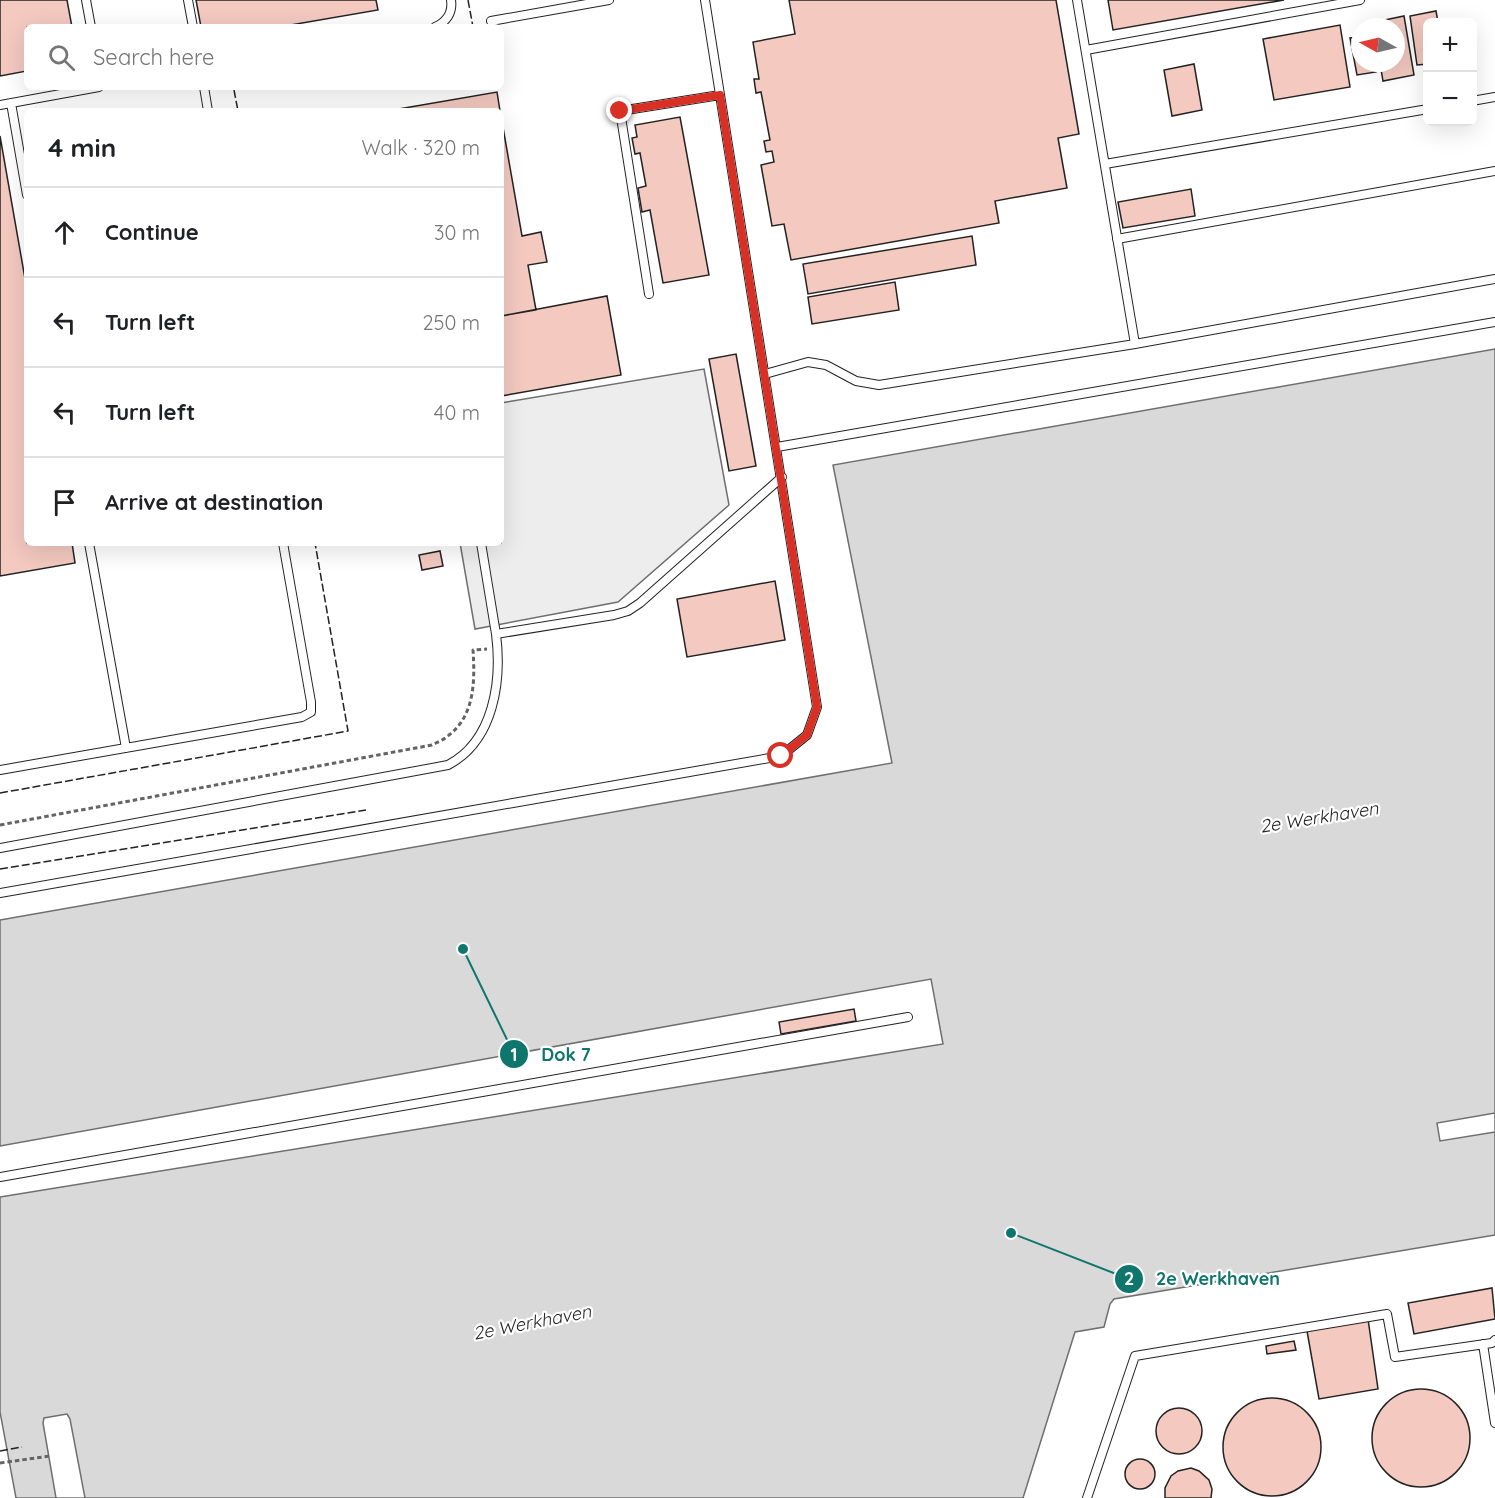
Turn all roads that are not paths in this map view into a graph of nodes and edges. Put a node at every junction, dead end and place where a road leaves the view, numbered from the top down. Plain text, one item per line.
1 (86, 0) edge
2 (188, 0) edge
3 (451, 0) edge
4 (609, 0) edge
5 (705, 0) edge
6 (1077, 0) edge
7 (1354, 0) edge
8 (491, 21) dead end
9 (90, 24) edge
10 (192, 24) edge
11 (442, 24) edge
12 (1086, 50) junction
13 (82, 90) edge
14 (204, 90) edge
15 (720, 95) junction
16 (1495, 97) edge
17 (1477, 100) edge
18 (10, 103) junction
19 (0, 105) edge
20 (208, 108) edge
21 (1423, 109) edge
22 (1105, 164) junction
23 (1495, 171) edge
24 (24, 179) edge
25 (1117, 239) junction
26 (1495, 279) edge
27 (649, 294) dead end
28 (1495, 322) edge
29 (1135, 344) junction
30 (765, 374) junction
31 (777, 447) junction
32 (782, 477) junction
33 (90, 546) edge
34 (284, 546) edge
35 (481, 546) edge
36 (496, 634) junction
37 (126, 748) junction
38 (0, 770) edge
39 (0, 848) edge
40 (0, 893) edge
41 (908, 1017) dead end
42 (0, 1177) edge
43 (1495, 1340) edge
44 (1483, 1344) junction
45 (1495, 1423) edge
46 (1087, 1498) edge

1 - 9 lane
2 - 10 lane
3 - 11 lane
4 - 8 lane
5 - 15 lane
6 - 12 lane
7 - 12 lane
12 - 22 lane
13 - 18 lane
14 - 20 lane
15 - 27 lane
15 - 30 lane
16 - 17 lane
18 - 19 lane
18 - 24 lane
21 - 22 lane
22 - 25 lane
23 - 25 lane
25 - 29 lane
26 - 29 lane
28 - 31 lane
29 - 30 lane
30 - 31 lane
31 - 32 lane
32 - 36 lane
32 - 40 lane
33 - 37 lane
34 - 37 lane
35 - 36 lane
36 - 39 lane
37 - 38 lane
41 - 42 lane
43 - 44 lane
44 - 45 lane
44 - 46 lane

